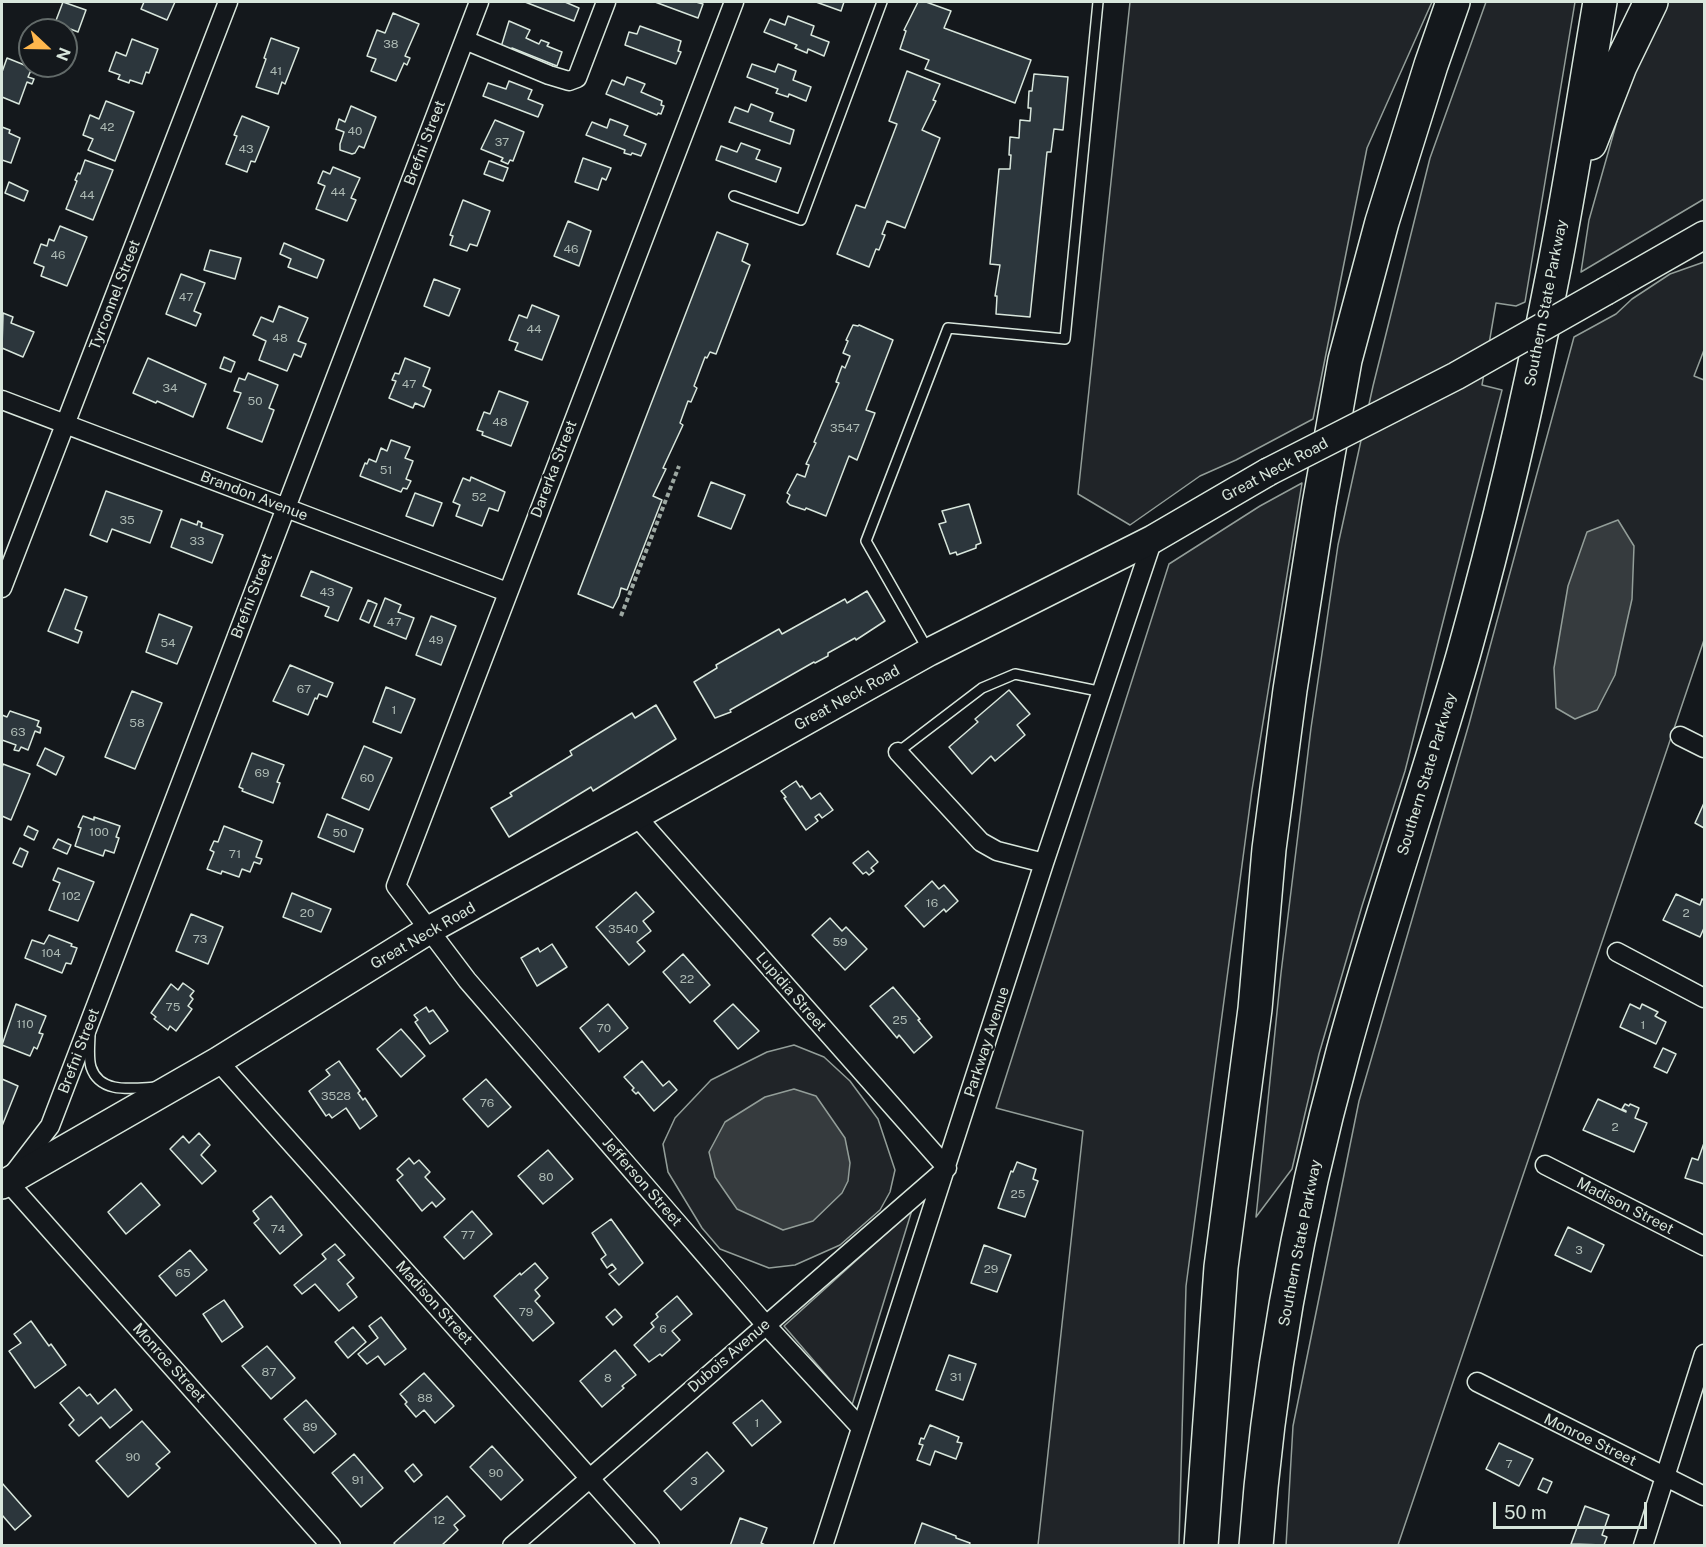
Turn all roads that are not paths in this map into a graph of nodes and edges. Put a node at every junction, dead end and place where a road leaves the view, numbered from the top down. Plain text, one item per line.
1 (228, 2) edge
2 (479, 2) edge
3 (606, 2) edge
4 (734, 2) edge
5 (882, 2) edge
6 (1098, 2) edge
7 (1453, 2) edge
8 (1600, 2) edge
9 (1651, 2) edge
10 (465, 40) junction
11 (734, 196) dead end
12 (1567, 200) junction
13 (1704, 235) edge
14 (2, 400) edge
15 (65, 424) junction
16 (285, 508) junction
17 (1153, 539) junction
18 (2, 588) edge
19 (507, 592) junction
20 (929, 652) junction
21 (1103, 692) junction
22 (1680, 736) dead end
23 (1704, 748) edge
24 (898, 752) joint
25 (636, 816) junction
26 (1044, 863) junction
27 (429, 930) junction
28 (1617, 952) dead end
29 (1704, 998) edge
30 (90, 1020) junction
31 (218, 1060) junction
32 (174, 1086) junction
33 (1545, 1165) dead end
34 (947, 1168) junction
35 (3, 1182) edge
36 (1704, 1246) edge
37 (765, 1324) junction
38 (1704, 1354) edge
39 (1477, 1382) dead end
40 (861, 1428) junction
41 (590, 1477) junction
42 (1666, 1477) junction
43 (1704, 1496) edge
44 (331, 1545) edge
45 (512, 1545) edge
46 (650, 1545) edge
47 (823, 1545) edge
48 (1201, 1545) edge
49 (1256, 1545) edge
50 (1643, 1545) edge

1 - 15 street, Tyrconnel Street
2 - 10 street, Brefni Street
3 - 10 street
4 - 19 street, Darerka Street
5 - 11 lane
6 - 20 lane
7 - 48 highway
8 - 12 highway, Southern State Parkway
9 - 12 highway
10 - 16 street, Brefni Street
12 - 49 highway, Southern State Parkway
13 - 17 main road, Great Neck Road, bridge
14 - 15 street, Brandon Avenue
15 - 16 street, Brandon Avenue
15 - 18 street, Tyrconnel Street
16 - 19 street, Brandon Avenue
16 - 30 street, Brefni Street
17 - 20 main road, Great Neck Road
17 - 21 street, Parkway Avenue
19 - 27 street, Darerka Street
20 - 25 main road, Great Neck Road
21 - 24 lane
21 - 26 street, Parkway Avenue
22 - 23 street
24 - 26 street
25 - 27 main road, Great Neck Road
25 - 34 street, Lupidia Street
26 - 34 street, Parkway Avenue
27 - 31 main road, Great Neck Road
27 - 37 street, Jefferson Street
28 - 29 street
30 - 32 lane
30 - 35 street, Brefni Street
31 - 32 main road, Great Neck Road
31 - 41 street, Madison Street
32 - 35 main road, Great Neck Road
33 - 36 street, Madison Street
34 - 37 street, Dubois Avenue
34 - 40 street, Parkway Avenue
35 - 44 street, Monroe Street
37 - 40 street, Jefferson Street
37 - 41 street, Dubois Avenue
38 - 42 street
39 - 42 street, Monroe Street
40 - 47 street, Parkway Avenue
41 - 45 street, Dubois Avenue
41 - 46 street, Madison Street
42 - 43 street, Monroe Street
42 - 50 street

